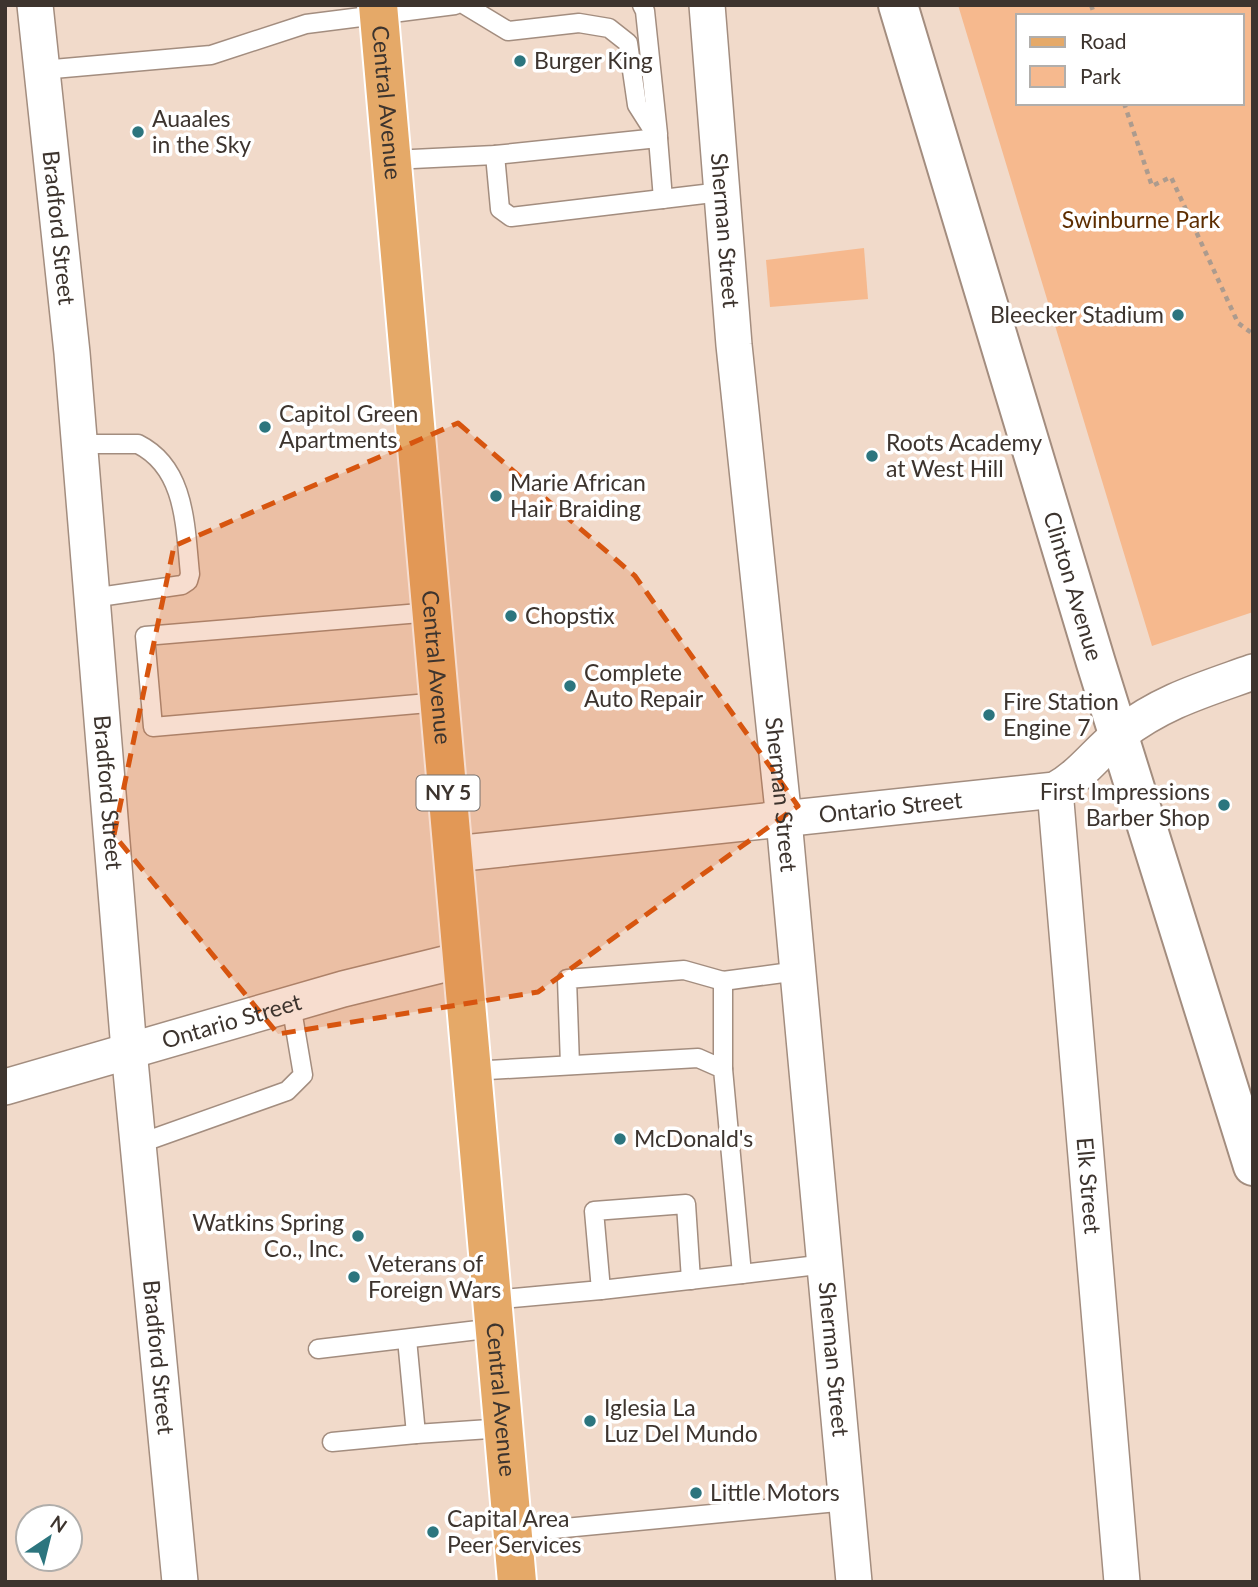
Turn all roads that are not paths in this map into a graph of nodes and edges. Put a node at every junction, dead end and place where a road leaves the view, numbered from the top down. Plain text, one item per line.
1 (18, 5) edge
2 (35, 5) edge
3 (454, 5) edge
4 (465, 5) edge
5 (642, 5) edge
6 (707, 5) edge
7 (898, 5) edge
8 (5, 9) edge
9 (378, 10) edge
10 (42, 70) junction
11 (658, 138) junction
12 (495, 155) junction
13 (392, 160) junction
14 (722, 192) junction
15 (663, 199) junction
16 (80, 444) junction
17 (92, 598) junction
18 (432, 612) junction
19 (1253, 672) edge
20 (440, 702) junction
21 (1119, 735) junction
22 (1055, 790) junction
23 (784, 820) junction
24 (454, 854) junction
25 (461, 960) junction
26 (798, 971) junction
27 (723, 981) junction
28 (292, 1004) junction
29 (129, 1050) junction
30 (570, 1065) junction
31 (723, 1069) junction
32 (471, 1071) junction
33 (5, 1087) edge
34 (138, 1144) junction
35 (1253, 1166) edge
36 (826, 1264) junction
37 (742, 1274) junction
38 (691, 1280) junction
39 (601, 1290) junction
40 (493, 1314) junction
41 (407, 1339) junction
42 (318, 1349) dead end
43 (504, 1428) junction
44 (416, 1434) junction
45 (332, 1442) dead end
46 (848, 1501) junction
47 (512, 1534) junction
48 (180, 1582) edge
49 (517, 1582) edge
50 (854, 1582) edge
51 (1122, 1582) edge

1 - 8 street
2 - 10 street, Bradford Street
3 - 9 lane
4 - 11 lane
5 - 11 lane
6 - 14 street, Sherman Street
7 - 21 street, Clinton Avenue
9 - 10 lane
9 - 13 main road, Central Avenue / NY 5
10 - 16 street, Bradford Street
11 - 12 lane
11 - 15 lane
12 - 13 lane
12 - 15 lane
13 - 18 main road, Central Avenue / NY 5
14 - 15 lane
14 - 23 street, Sherman Street
16 - 17 street, Bradford Street
16 - 17 lane
17 - 29 street, Bradford Street
18 - 20 main road, Central Avenue / NY 5
18 - 20 lane
19 - 21 street, Ontario Street
20 - 24 main road, Central Avenue / NY 5
21 - 22 street, Ontario Street
21 - 35 street, Clinton Avenue
22 - 23 street, Ontario Street
22 - 51 street, Elk Street
23 - 24 street, Ontario Street
23 - 26 street, Sherman Street
24 - 25 main road, Central Avenue / NY 5
25 - 28 street, Ontario Street
25 - 32 main road, Central Avenue / NY 5
26 - 27 lane
26 - 36 street, Sherman Street
27 - 30 lane
27 - 31 lane
28 - 29 street, Ontario Street
28 - 34 lane
29 - 33 street, Ontario Street
29 - 34 street, Bradford Street
30 - 31 lane
30 - 32 lane
31 - 37 lane
32 - 40 main road, Central Avenue / NY 5
34 - 48 street, Bradford Street
36 - 37 lane
36 - 46 street, Sherman Street
37 - 38 lane
38 - 39 lane
38 - 39 lane
39 - 40 lane
40 - 41 lane
40 - 43 main road, Central Avenue / NY 5
41 - 42 lane
41 - 44 lane
43 - 44 lane
43 - 47 main road, Central Avenue / NY 5
44 - 45 lane
46 - 47 lane
46 - 50 street, Sherman Street
47 - 49 main road, Central Avenue / NY 5

